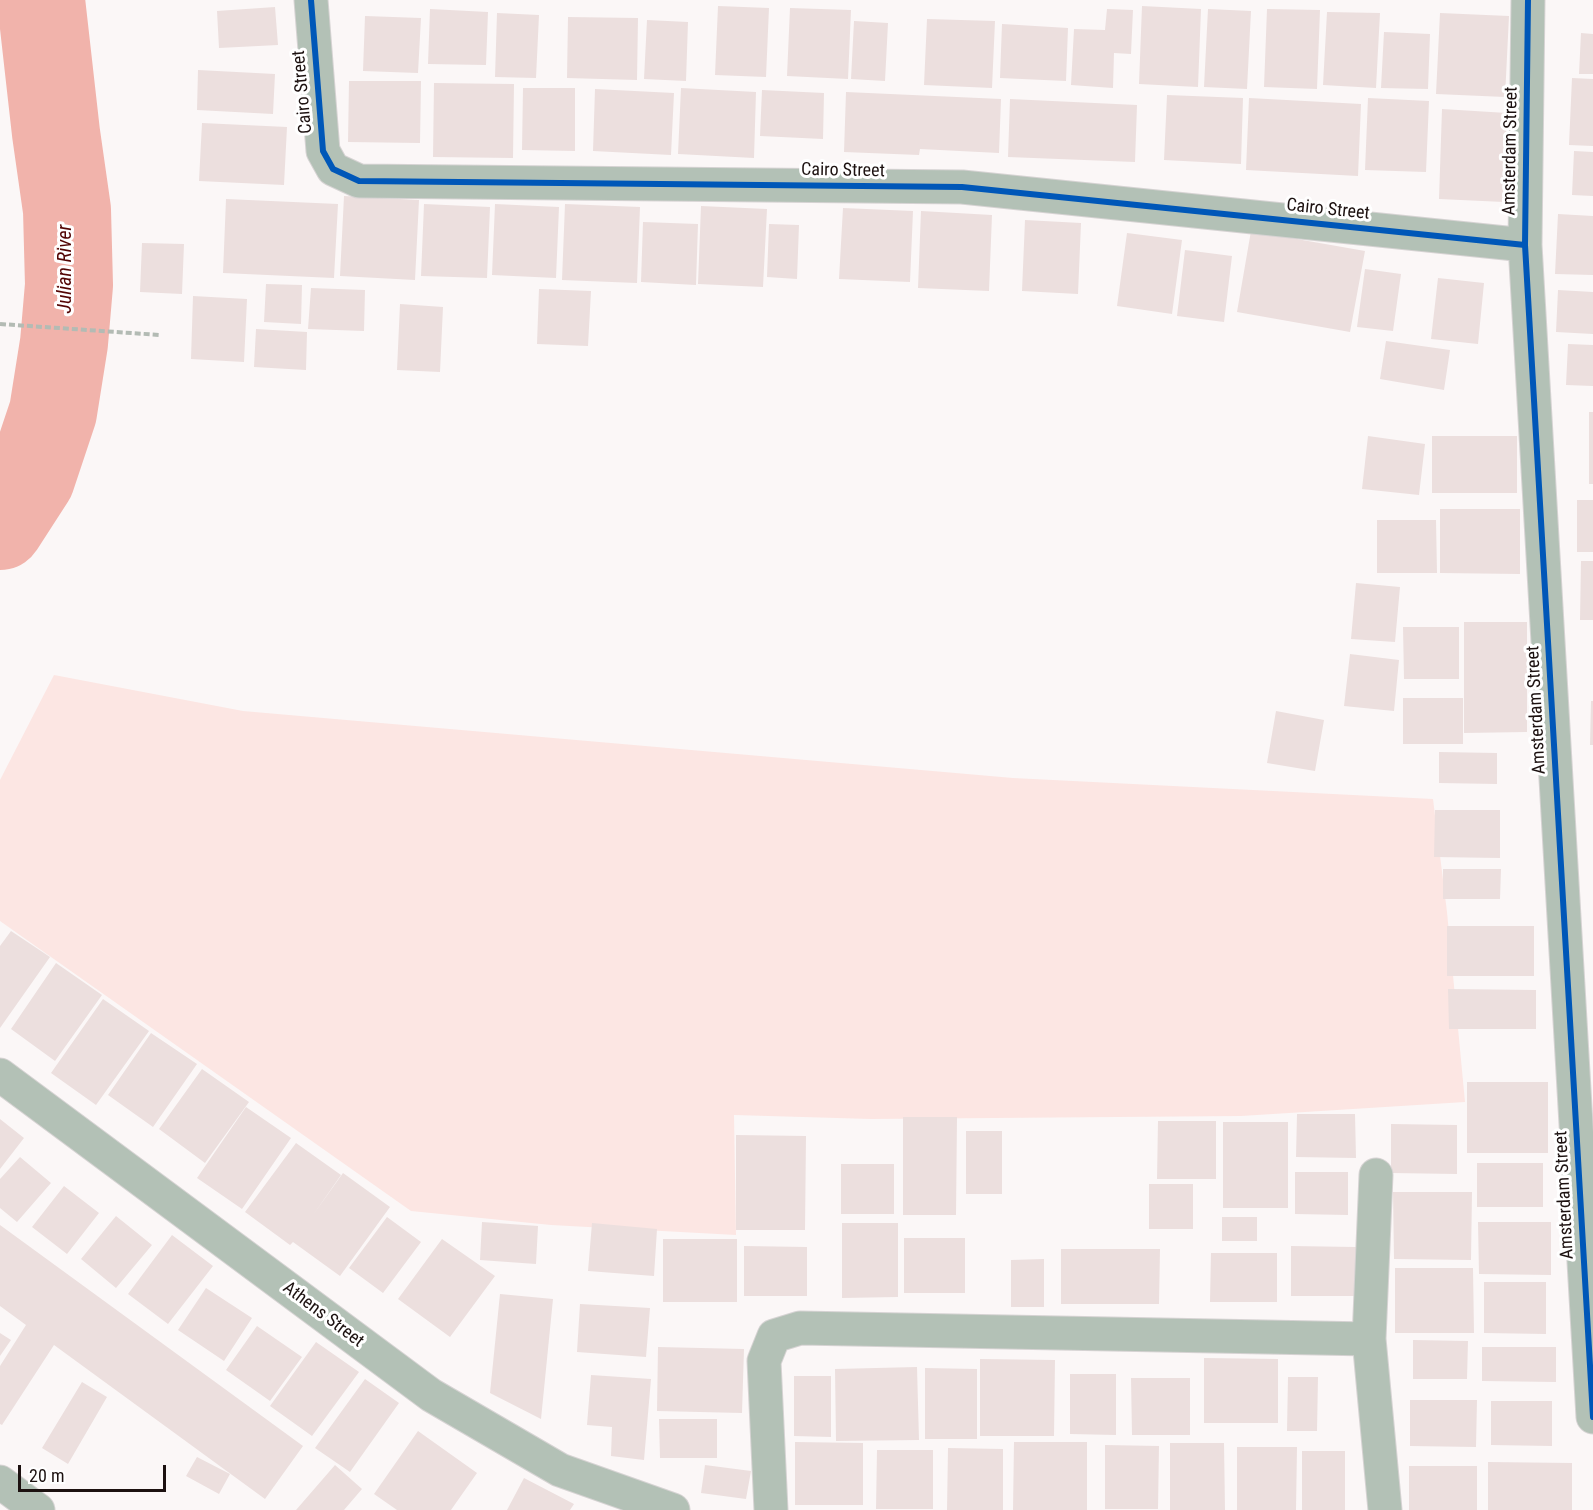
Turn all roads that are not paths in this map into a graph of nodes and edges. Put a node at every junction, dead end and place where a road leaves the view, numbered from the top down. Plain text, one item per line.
1 (311, 0) edge
2 (1528, 0) edge
3 (1525, 245) junction
4 (0, 1076) edge
5 (1376, 1176) dead end
6 (1369, 1339) junction
7 (1593, 1417) edge
8 (0, 1482) edge
9 (38, 1510) edge
10 (673, 1510) edge
11 (771, 1510) edge
12 (1385, 1510) edge

1 - 3 street, Cairo Street
2 - 3 street, Amsterdam Street
3 - 7 street, Amsterdam Street
4 - 10 street, Athens Street
5 - 6 street
6 - 11 street
6 - 12 street
8 - 9 street

